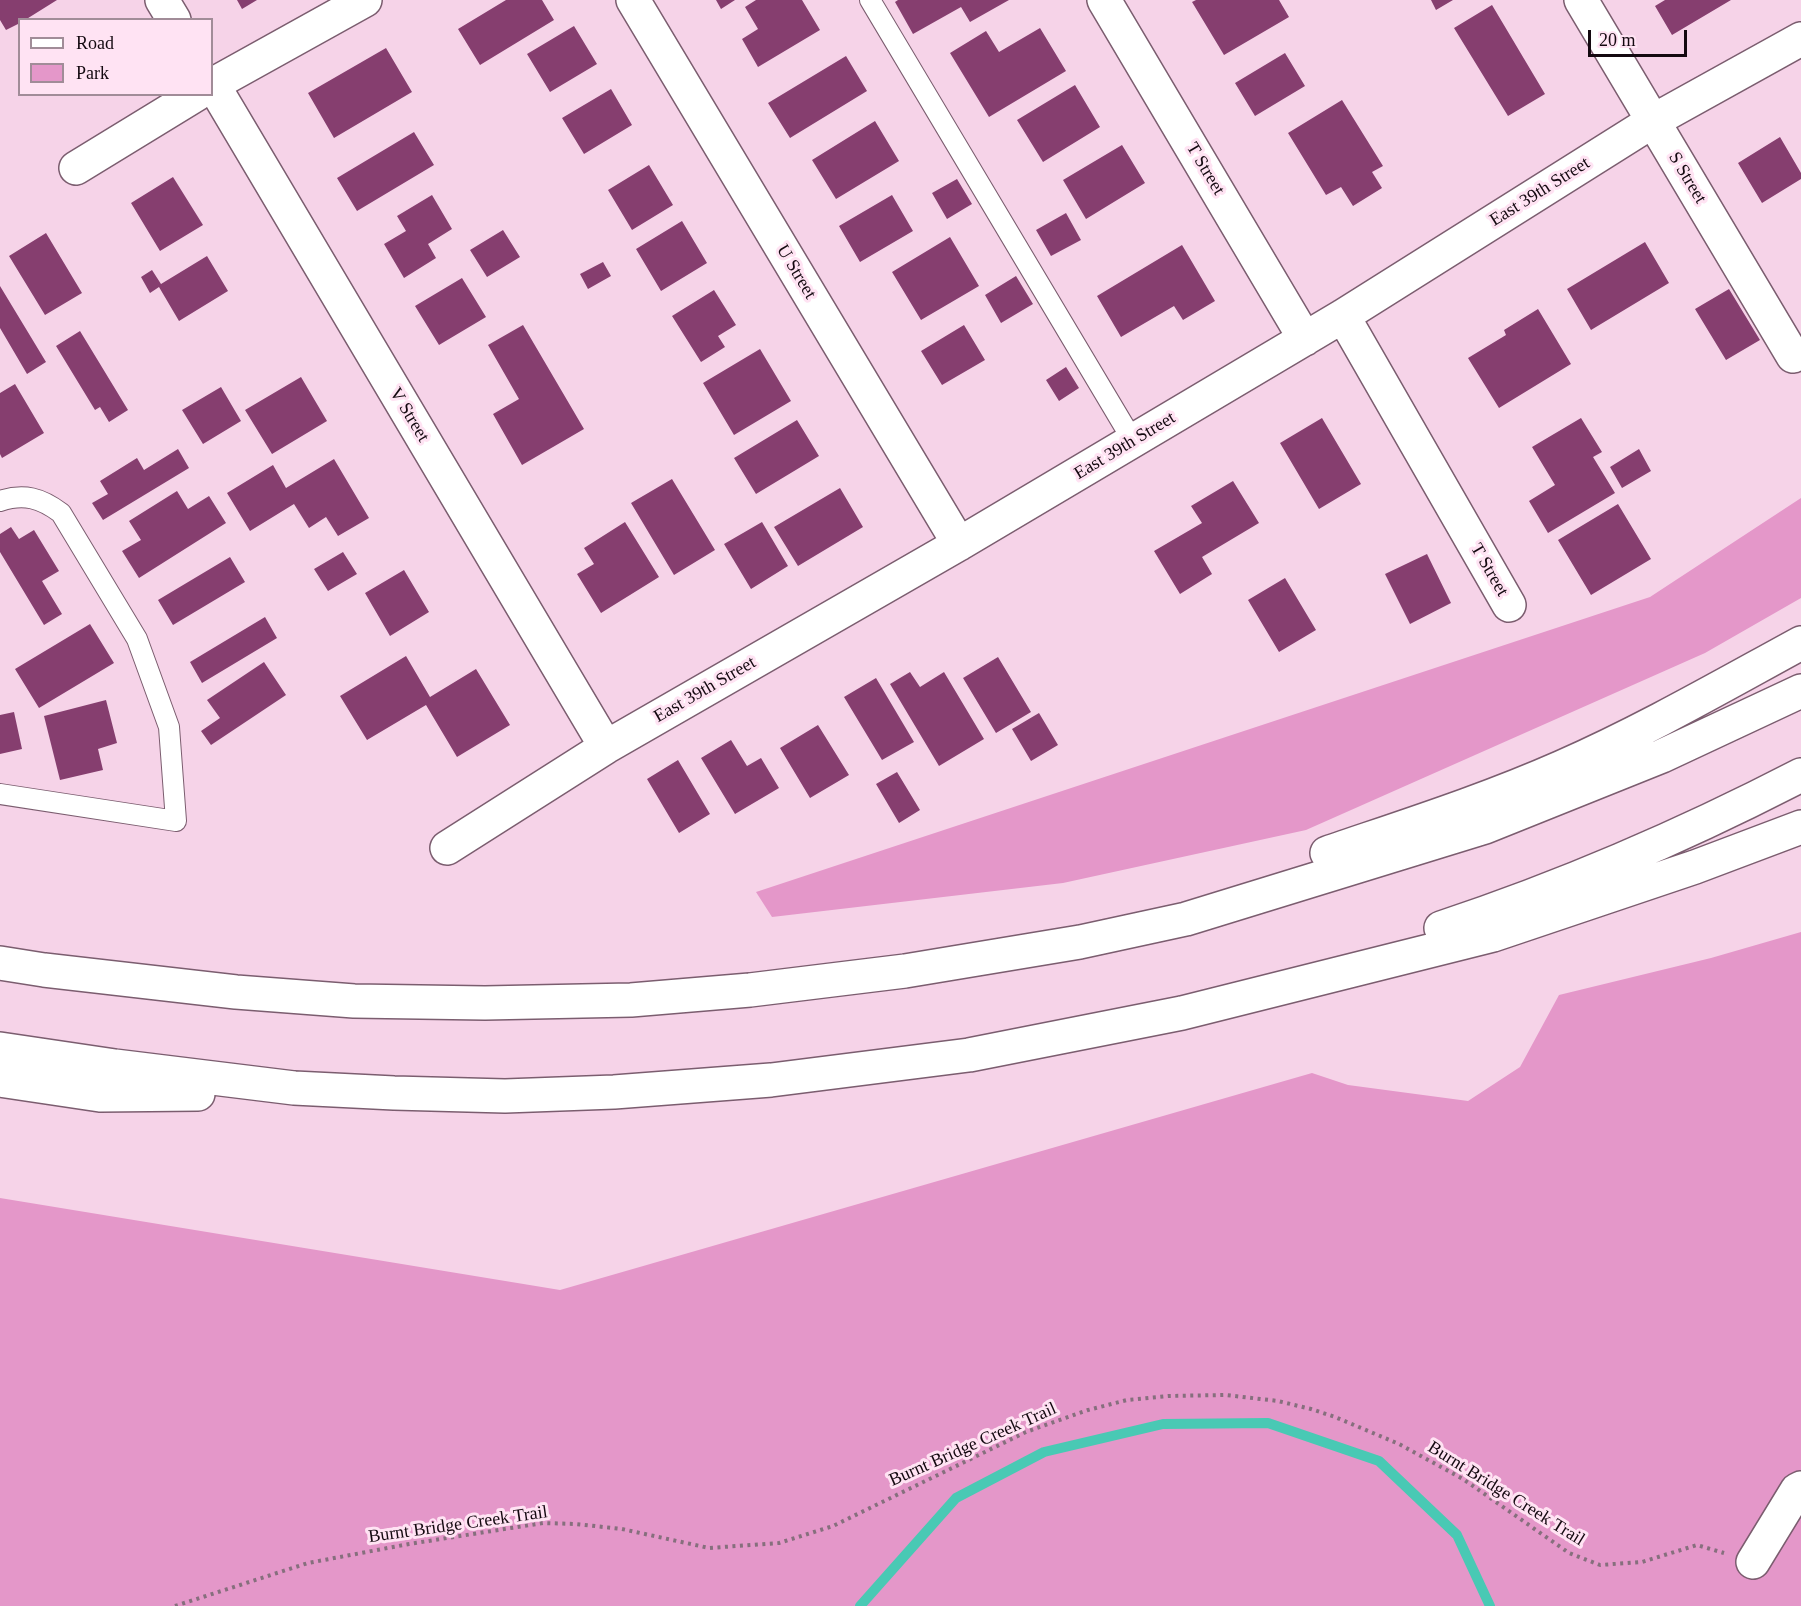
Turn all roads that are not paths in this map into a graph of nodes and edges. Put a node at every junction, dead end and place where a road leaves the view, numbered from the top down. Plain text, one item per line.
1 (162, 0) edge
2 (365, 0) edge
3 (633, 0) edge
4 (870, 0) edge
5 (1104, 0) edge
6 (1581, 0) edge
7 (173, 18) edge
8 (1801, 39) edge
9 (213, 84) edge
10 (213, 95) edge
11 (193, 96) edge
12 (1653, 121) junction
13 (76, 168) dead end
14 (1343, 316) junction
15 (1305, 339) junction
16 (1794, 356) dead end
17 (1133, 441) junction
18 (0, 501) edge
19 (959, 544) junction
20 (1509, 605) dead end
21 (1801, 643) edge
22 (1801, 691) edge
23 (606, 747) junction
24 (1801, 775) edge
25 (0, 794) edge
26 (1801, 827) edge
27 (447, 848) dead end
28 (1080, 942) junction
29 (0, 950) edge
30 (0, 963) edge
31 (126, 979) junction
32 (1182, 1013) junction
33 (0, 1049) edge
34 (0, 1080) edge
35 (350, 1091) junction
36 (1801, 1488) edge
37 (1753, 1562) road end

1 - 7 main road
2 - 9 main road
3 - 19 main road, U Street
4 - 17 lane
5 - 15 main road, T Street
6 - 12 main road, S Street
8 - 12 main road, East 39th Street
10 - 23 main road, V Street
11 - 13 main road
12 - 14 main road, East 39th Street
12 - 16 main road, S Street
14 - 15 main road, East 39th Street
14 - 20 main road, T Street
15 - 17 main road, East 39th Street
17 - 19 main road, East 39th Street
18 - 25 lane
19 - 23 main road, East 39th Street
21 - 28 main road
22 - 28 main road
23 - 27 main road, East 39th Street
24 - 32 main road
26 - 32 main road
28 - 31 main road
29 - 31 main road
30 - 31 main road
32 - 35 main road
33 - 35 main road
34 - 35 main road
36 - 37 main road

